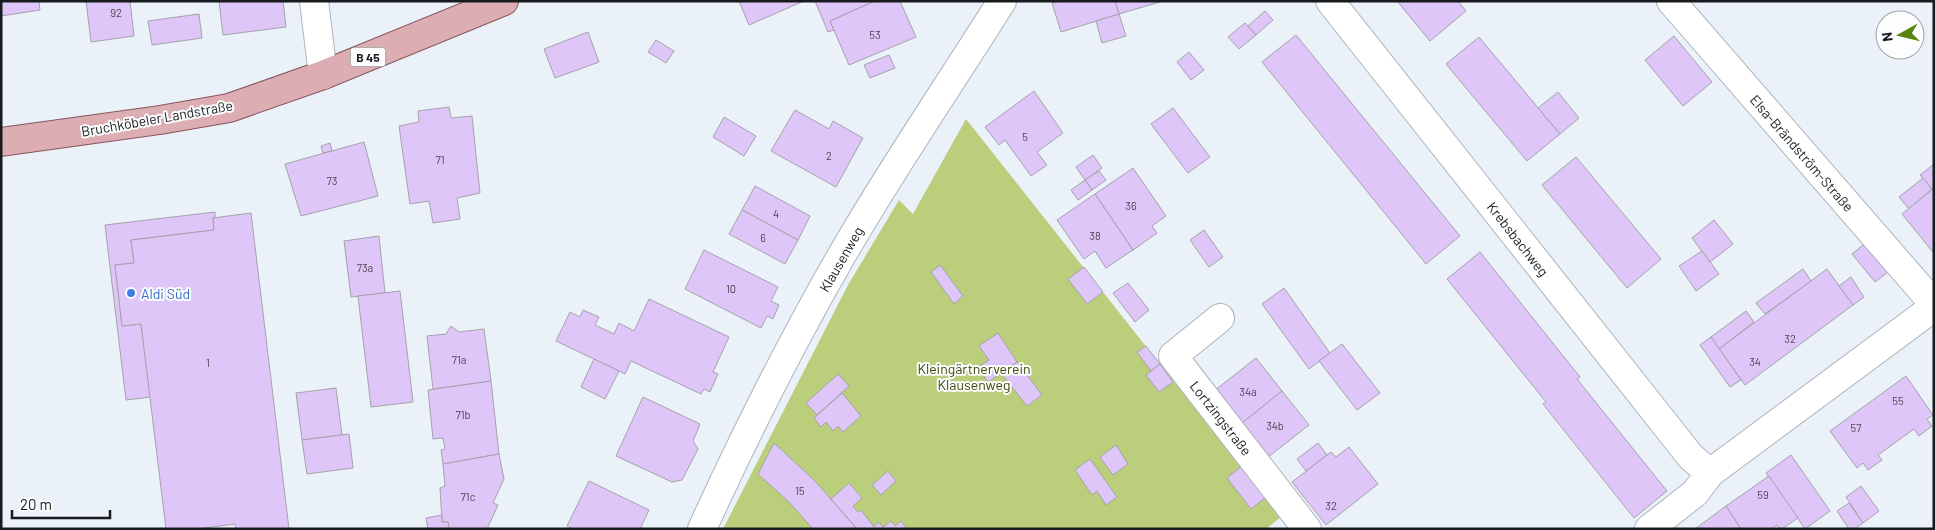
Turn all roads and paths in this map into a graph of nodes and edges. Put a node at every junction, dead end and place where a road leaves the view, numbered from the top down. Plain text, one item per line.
1 (314, 1) edge
2 (504, 1) edge
3 (1002, 1) edge
4 (1330, 1) edge
5 (1671, 1) edge
6 (323, 75) junction
7 (1, 142) edge
8 (1934, 306) edge
9 (1220, 318) dead end
10 (1710, 473) junction
11 (702, 529) edge
12 (1307, 529) edge
13 (1648, 529) edge

1 - 6 street
2 - 6 main road, Bruchköbeler Landstraße / B 45
3 - 11 street, Klausenweg
4 - 10 street, Krebsbachweg
5 - 8 street, Elsa-Brändström-Straße
6 - 7 main road, Bruchköbeler Landstraße / B 45
8 - 10 street, Elsa-Brändström-Straße
9 - 12 street, Lortzingstraße
10 - 13 street, Elsa-Brändström-Straße

